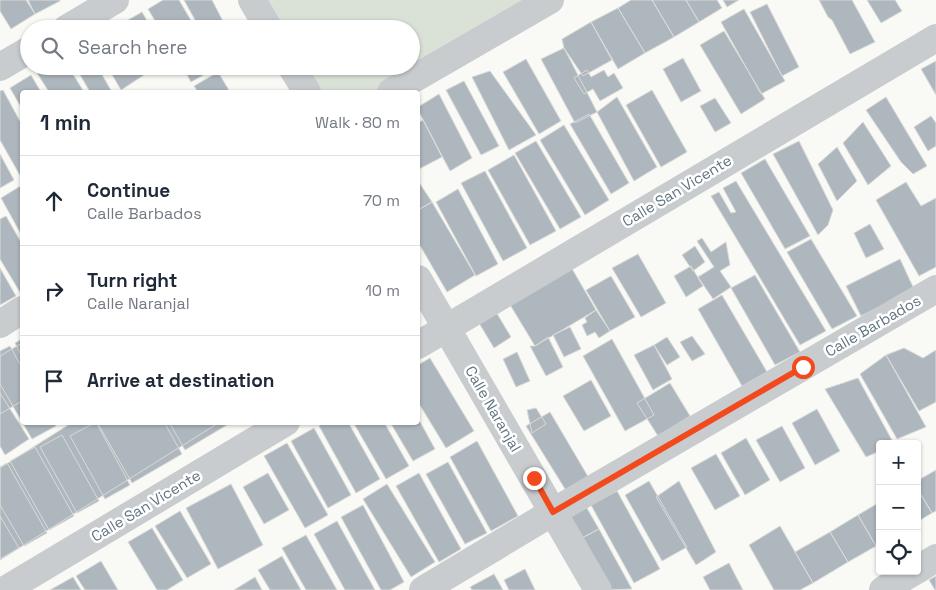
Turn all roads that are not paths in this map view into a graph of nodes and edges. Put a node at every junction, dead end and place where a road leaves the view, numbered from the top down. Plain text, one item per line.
1 (115, 0) edge
2 (252, 0) edge
3 (550, 0) edge
4 (81, 20) edge
5 (264, 20) edge
6 (936, 38) edge
7 (20, 55) edge
8 (0, 67) edge
9 (297, 75) edge
10 (306, 90) edge
11 (394, 90) edge
12 (420, 282) edge
13 (936, 289) edge
14 (20, 311) edge
15 (0, 324) edge
16 (446, 328) junction
17 (420, 343) edge
18 (281, 425) edge
19 (553, 512) junction
20 (936, 558) edge
21 (921, 567) edge
22 (908, 575) edge
23 (5, 590) edge
24 (423, 590) edge
25 (598, 590) edge
26 (883, 590) edge

1 - 4 street
2 - 5 street
3 - 11 street
6 - 16 street, Calle San Vicente
7 - 8 street
9 - 10 street
12 - 16 street, Calle Naranjal
13 - 19 street, Calle Barbados
14 - 15 street
16 - 17 street, Calle San Vicente
16 - 19 street, Calle Naranjal
18 - 23 street, Calle San Vicente
19 - 24 street, Calle Barbados
19 - 25 street, Calle Naranjal
20 - 21 street
22 - 26 street

